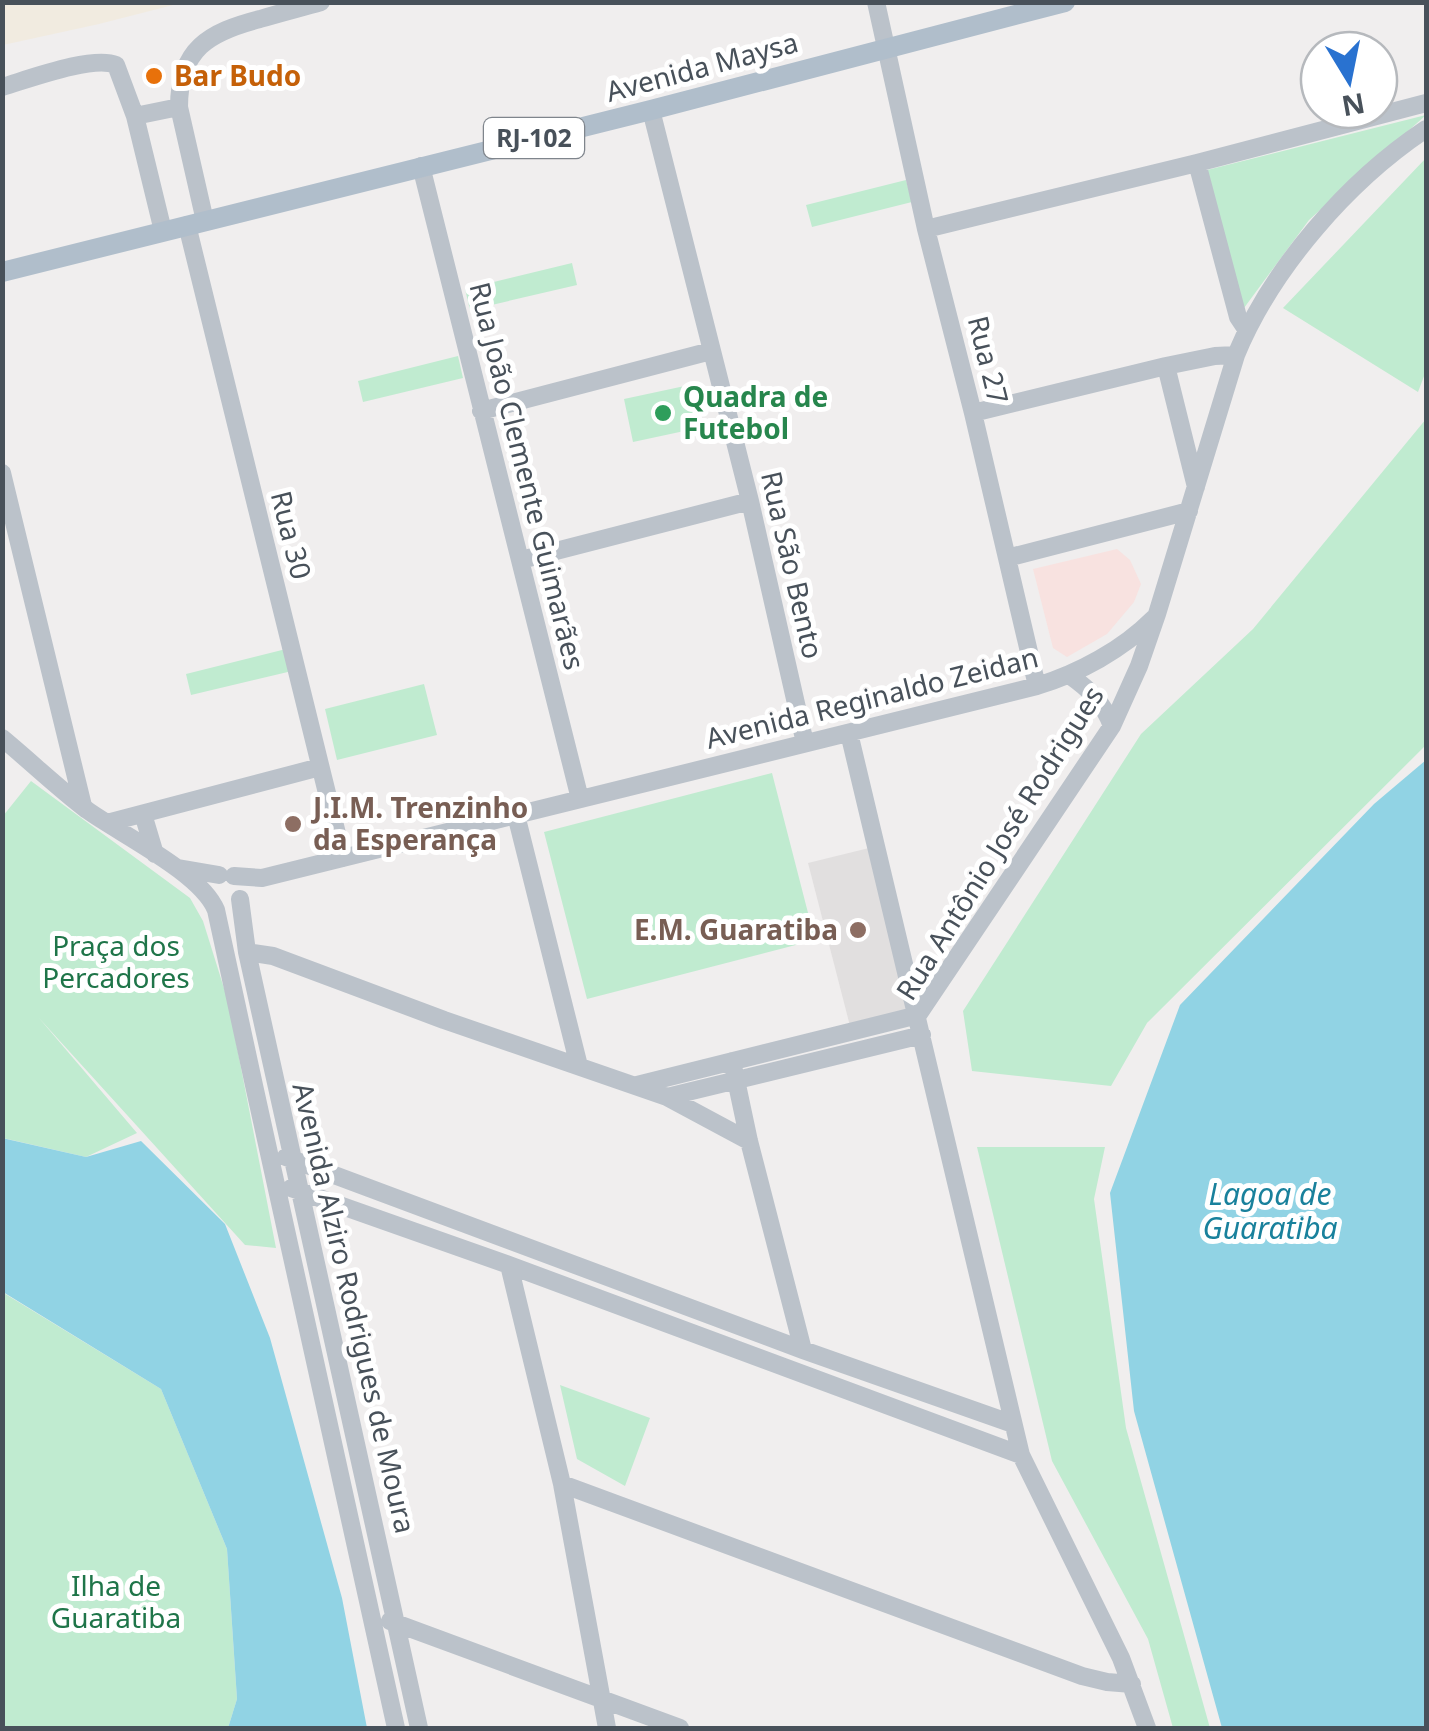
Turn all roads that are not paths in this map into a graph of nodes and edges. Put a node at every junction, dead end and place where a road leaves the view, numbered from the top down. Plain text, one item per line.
1 (321, 2) edge
2 (876, 2) edge
3 (1065, 2) edge
4 (1032, 7) edge
5 (886, 47) junction
6 (2, 86) edge
7 (1426, 102) edge
8 (179, 107) junction
9 (651, 110) junction
10 (135, 116) junction
11 (1426, 129) edge
12 (1197, 163) junction
13 (421, 166) junction
14 (196, 223) junction
15 (926, 229) junction
16 (164, 231) junction
17 (2, 272) edge
18 (1246, 330) junction
19 (712, 351) junction
20 (1236, 355) junction
21 (1166, 366) junction
22 (481, 412) junction
23 (973, 413) junction
24 (2, 473) edge
25 (1196, 487) junction
26 (750, 501) junction
27 (1188, 511) junction
28 (1007, 558) junction
29 (521, 560) junction
30 (1158, 614) junction
31 (1068, 674) junction
32 (1037, 686) junction
33 (1112, 726) junction
34 (849, 732) junction
35 (2, 738) edge
36 (805, 743) junction
37 (320, 767) junction
38 (580, 799) junction
39 (83, 806) junction
40 (143, 814) junction
41 (516, 815) junction
42 (106, 823) junction
43 (154, 854) junction
44 (343, 858) junction
45 (178, 868) junction
46 (227, 876) junction
47 (262, 878) junction
48 (242, 897) junction
49 (211, 898) junction
50 (249, 961) junction
51 (229, 974) junction
52 (918, 1015) junction
53 (922, 1035) junction
54 (732, 1061) junction
55 (579, 1066) junction
56 (736, 1081) junction
57 (635, 1086) junction
58 (666, 1097) junction
59 (749, 1140) junction
60 (270, 1151) junction
61 (292, 1159) junction
62 (276, 1184) junction
63 (300, 1190) junction
64 (286, 1234) junction
65 (310, 1236) junction
66 (509, 1265) junction
67 (803, 1350) junction
68 (1013, 1424) junction
69 (1021, 1455) junction
70 (562, 1484) junction
71 (371, 1615) junction
72 (396, 1623) junction
73 (1132, 1684) junction
74 (601, 1699) junction
75 (396, 1728) edge
76 (419, 1728) edge
77 (607, 1728) edge
78 (680, 1728) edge
79 (1147, 1728) edge

1 - 8 street
2 - 5 street, Rua 27
3 - 4 main road, Avenida Maysa / RJ-102
4 - 5 main road, Avenida Maysa / RJ-102
5 - 9 main road, Avenida Maysa / RJ-102
5 - 15 street, Rua 27
6 - 10 street
7 - 12 street
8 - 10 street
8 - 14 street, Rua 30
9 - 13 main road, Avenida Maysa / RJ-102
9 - 19 street, Rua São Bento
10 - 16 street
11 - 18 street
12 - 15 street
12 - 18 street
13 - 14 main road, Avenida Maysa / RJ-102
13 - 22 street, Rua João Clemente Guimarães
14 - 16 main road, Avenida Maysa / RJ-102
14 - 37 street, Rua 30
15 - 23 street, Rua 27
16 - 17 main road, Avenida Maysa / RJ-102
18 - 20 street
19 - 22 street
19 - 26 street, Rua São Bento
20 - 21 street
20 - 25 street
21 - 23 street
21 - 25 street
22 - 29 street, Rua João Clemente Guimarães
23 - 28 street, Rua 27
24 - 39 street
25 - 27 street
26 - 29 street
26 - 36 street, Rua São Bento
27 - 28 street
27 - 30 street
28 - 32 street, Rua 27
29 - 38 street, Rua João Clemente Guimarães
30 - 31 street, Avenida Reginaldo Zeidan
30 - 33 street, Rua Antônio José Rodrigues
31 - 32 street, Avenida Reginaldo Zeidan
31 - 33 street
32 - 34 street, Avenida Reginaldo Zeidan
33 - 52 street, Rua Antônio José Rodrigues
34 - 36 street, Avenida Reginaldo Zeidan
34 - 52 street
35 - 39 street, Avenida Reginaldo Zeidan
36 - 38 street, Avenida Reginaldo Zeidan
37 - 40 street
37 - 44 street, Rua 30
38 - 41 street, Avenida Reginaldo Zeidan
39 - 42 street, Avenida Reginaldo Zeidan
40 - 42 street
40 - 43 street
41 - 44 street, Avenida Reginaldo Zeidan
41 - 55 street
42 - 43 street, Avenida Reginaldo Zeidan
43 - 45 street, Avenida Reginaldo Zeidan
44 - 47 street, Avenida Reginaldo Zeidan
45 - 46 street, Avenida Reginaldo Zeidan
45 - 49 street, Avenida Reginaldo Zeidan
46 - 47 street, Avenida Reginaldo Zeidan
46 - 48 street
46 - 49 street
47 - 48 street, Avenida Reginaldo Zeidan
48 - 49 street
48 - 50 street, Avenida Alziro Rodrigues de Moura
49 - 51 street, Avenida Alziro Rodrigues de Moura
50 - 51 street
50 - 55 street
50 - 61 street, Avenida Alziro Rodrigues de Moura
51 - 60 street, Avenida Alziro Rodrigues de Moura
52 - 53 street, Rua Antônio José Rodrigues
52 - 54 street
53 - 56 street
53 - 68 street, Rua Antônio José Rodrigues
54 - 56 street
54 - 57 street
55 - 57 street
56 - 58 street
56 - 59 street
57 - 58 street
58 - 59 street
59 - 67 street
60 - 61 street
60 - 62 street, Avenida Alziro Rodrigues de Moura
61 - 63 street, Avenida Alziro Rodrigues de Moura
61 - 67 street
62 - 63 street
62 - 64 street, Avenida Alziro Rodrigues de Moura
63 - 65 street, Avenida Alziro Rodrigues de Moura
63 - 66 street
64 - 65 street
64 - 71 street, Avenida Alziro Rodrigues de Moura
65 - 72 street, Avenida Alziro Rodrigues de Moura
66 - 69 street
66 - 70 street
67 - 68 street
68 - 69 street, Rua Antônio José Rodrigues
69 - 73 street, Rua Antônio José Rodrigues
70 - 73 street
70 - 74 street
71 - 72 street
71 - 75 street, Avenida Alziro Rodrigues de Moura
72 - 74 street
72 - 76 street, Avenida Alziro Rodrigues de Moura
73 - 79 street, Rua Antônio José Rodrigues
74 - 77 street
74 - 78 street

